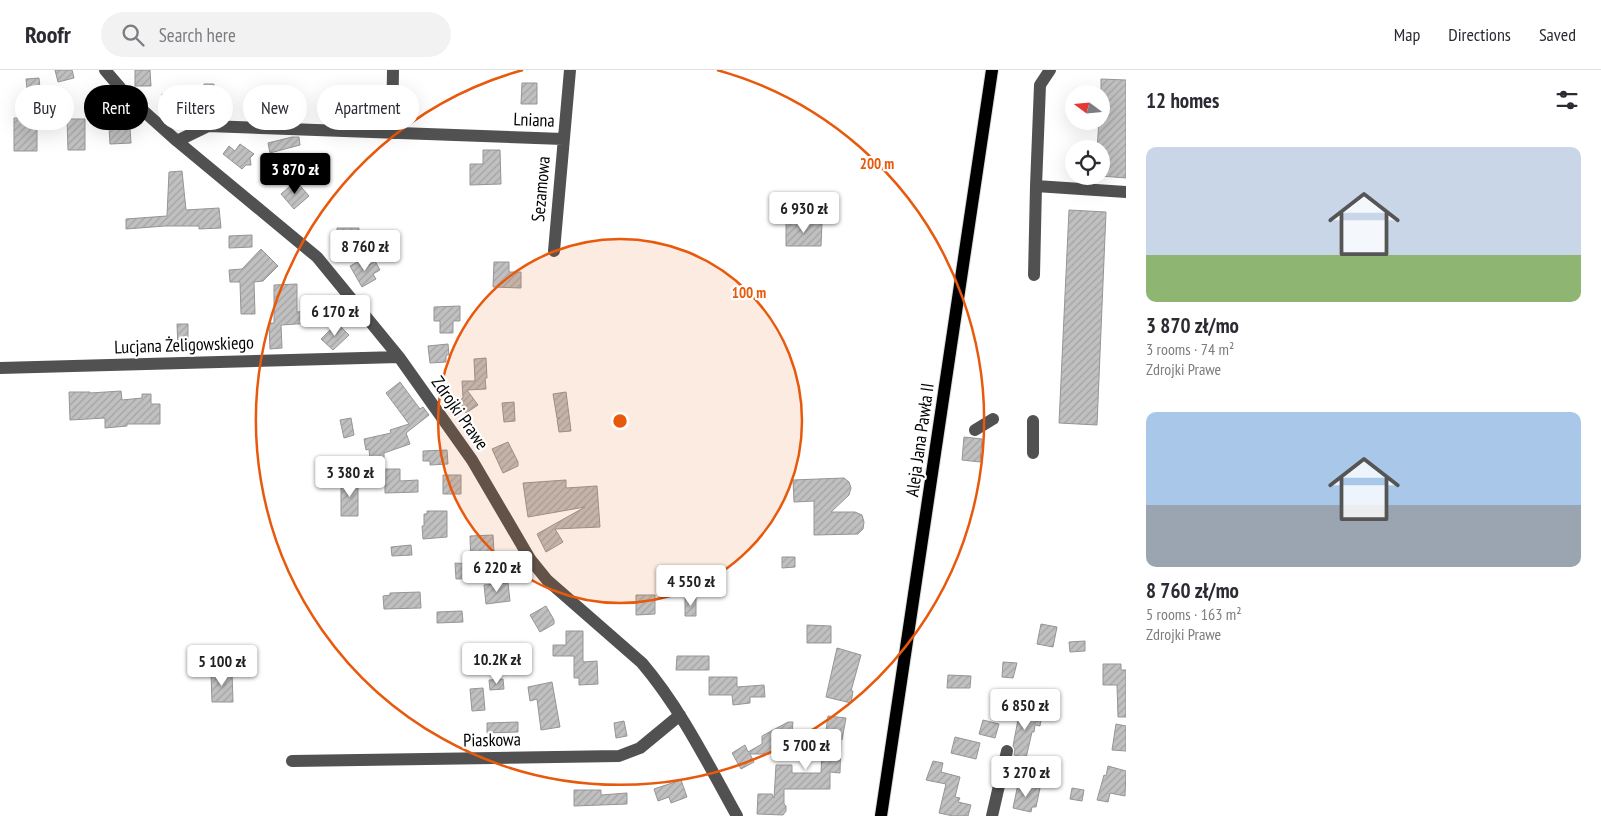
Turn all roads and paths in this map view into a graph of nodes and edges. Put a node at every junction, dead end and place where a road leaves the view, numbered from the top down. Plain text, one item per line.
1 (105, 70) edge
2 (393, 70) edge
3 (570, 70) edge
4 (992, 70) edge
5 (1050, 70) edge
6 (392, 132) junction
7 (563, 139) junction
8 (177, 141) junction
9 (1036, 186) junction
10 (1126, 192) edge
11 (554, 251) dead end
12 (1034, 275) dead end
13 (399, 357) junction
14 (0, 368) edge
15 (993, 419) dead end
16 (1033, 421) dead end
17 (976, 430) dead end
18 (1033, 453) dead end
19 (680, 715) junction
20 (1007, 751) dead end
21 (292, 761) dead end
22 (737, 816) edge
23 (881, 816) edge
24 (992, 816) edge

1 - 8 street, Zdrojki Prawe
2 - 6 street
3 - 7 street, Sezamowa
4 - 23 main road, Aleja Jana Pawła II
5 - 9 street
6 - 7 street, Lniana
6 - 8 street, Lniana
7 - 11 street, Sezamowa
8 - 13 street, Zdrojki Prawe
9 - 10 street
9 - 12 street
13 - 14 street, Lucjana Żeligowskiego
13 - 19 street, Zdrojki Prawe
15 - 17 street
16 - 18 street
19 - 21 street, Piaskowa
19 - 22 street, Zdrojki Prawe
20 - 24 street

